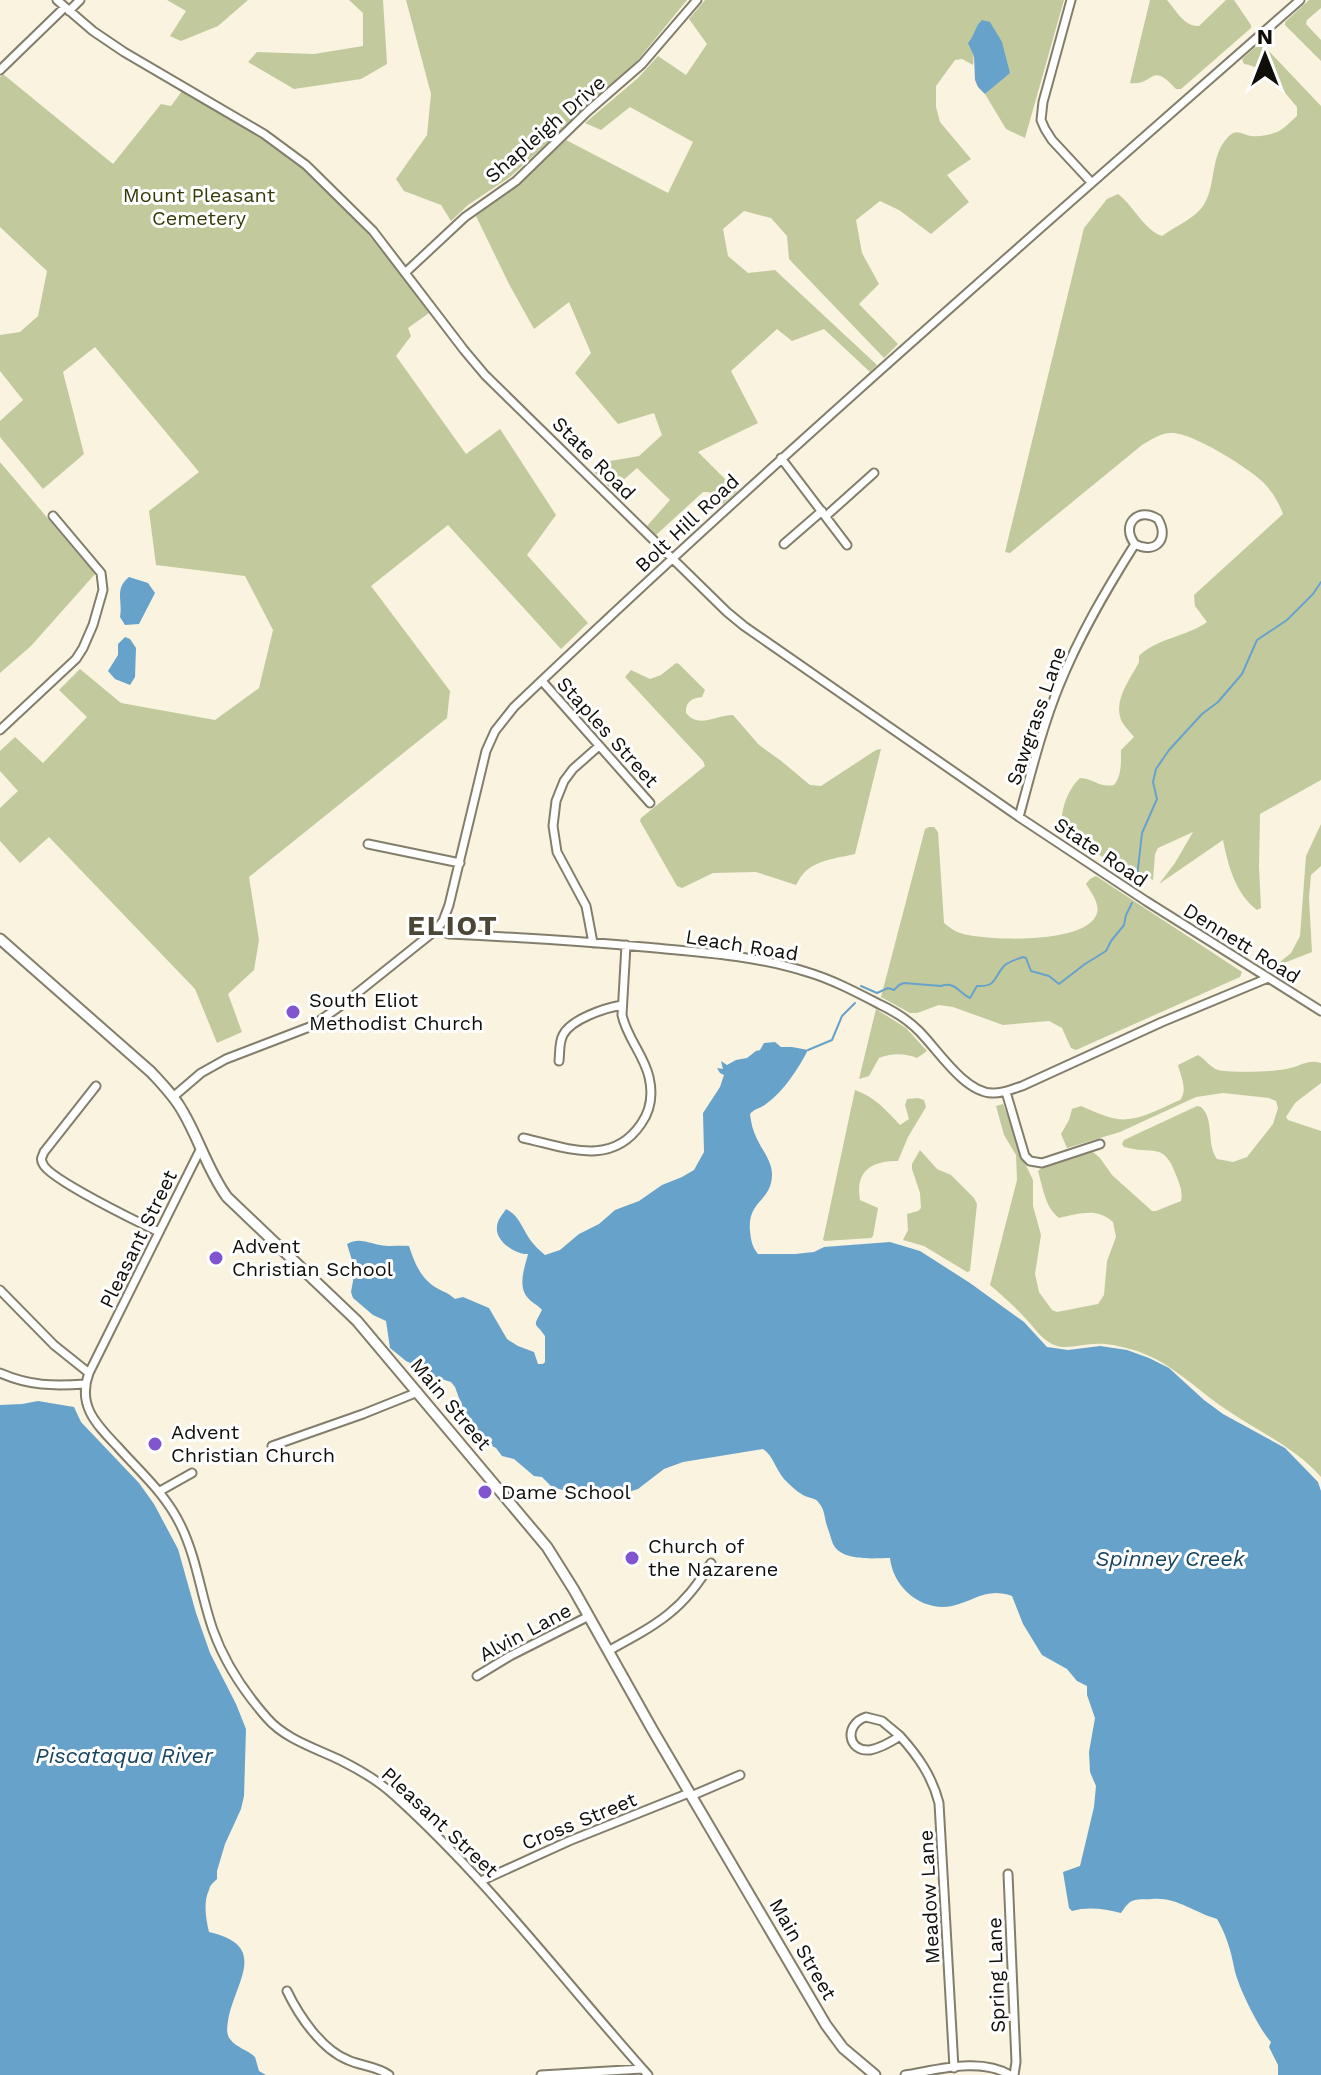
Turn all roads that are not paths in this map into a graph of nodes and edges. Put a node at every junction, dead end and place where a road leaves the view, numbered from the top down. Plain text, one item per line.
1 (57, 0) edge
2 (80, 0) edge
3 (697, 0) edge
4 (1071, 0) edge
5 (1300, 0) edge
6 (67, 9) junction
7 (0, 70) edge
8 (1091, 182) junction
9 (406, 272) junction
10 (781, 458) junction
11 (874, 473) dead end
12 (824, 514) junction
13 (53, 516) dead end
14 (784, 544) dead end
15 (1135, 544) junction
16 (847, 545) dead end
17 (671, 558) junction
18 (542, 681) junction
19 (0, 730) edge
20 (599, 746) junction
21 (650, 803) dead end
22 (1019, 817) junction
23 (368, 844) dead end
24 (460, 863) junction
25 (1146, 901) joint
26 (436, 930) junction
27 (0, 939) edge
28 (593, 943) junction
29 (626, 945) junction
30 (1268, 978) junction
31 (622, 1005) junction
32 (1321, 1011) edge
33 (559, 1061) dead end
34 (96, 1086) dead end
35 (1006, 1092) junction
36 (173, 1097) junction
37 (523, 1138) dead end
38 (1100, 1144) dead end
39 (201, 1148) junction
40 (159, 1232) junction
41 (0, 1290) edge
42 (0, 1373) edge
43 (89, 1373) junction
44 (85, 1384) junction
45 (418, 1392) junction
46 (272, 1446) dead end
47 (192, 1473) dead end
48 (160, 1491) junction
49 (711, 1563) dead end
50 (589, 1616) junction
51 (608, 1651) junction
52 (477, 1676) dead end
53 (900, 1736) junction
54 (740, 1775) dead end
55 (690, 1794) junction
56 (1008, 1874) dead end
57 (481, 1881) junction
58 (287, 1991) dead end
59 (954, 2068) junction
60 (645, 2072) edge
61 (389, 2075) edge
62 (541, 2075) edge
63 (875, 2075) edge
64 (905, 2075) edge
65 (1012, 2075) edge

1 - 6 street, State Road
2 - 6 street
3 - 9 street, Shapleigh Drive
4 - 8 street
5 - 8 street, Bolt Hill Road
6 - 7 street
6 - 9 street, State Road
8 - 10 street, Bolt Hill Road
9 - 17 street, State Road
10 - 12 street
10 - 17 street, Bolt Hill Road
11 - 12 street
12 - 14 street
12 - 16 street
13 - 19 street
15 - 15 street, Sawgrass Lane
15 - 22 street, Sawgrass Lane
17 - 18 street, Bolt Hill Road
17 - 22 street, State Road
18 - 20 street, Staples Street
18 - 24 street, Bolt Hill Road
20 - 21 street, Staples Street
20 - 28 street
22 - 25 street, State Road
23 - 24 street
24 - 26 street, Bolt Hill Road
25 - 30 street, Dennett Road
26 - 28 street, Leach Road
26 - 36 street, Bolt Hill Road
27 - 36 main road, Main Street
28 - 29 street, Leach Road
29 - 31 street
29 - 35 street, Leach Road
30 - 32 street, Dennett Road
30 - 35 street
31 - 33 street
31 - 37 street
34 - 40 street
35 - 38 street
36 - 39 main road, Main Street
39 - 40 street, Pleasant Street
39 - 45 main road, Main Street
40 - 43 street, Pleasant Street
41 - 43 street
42 - 44 street
43 - 44 street, Pleasant Street
44 - 48 street, Pleasant Street
45 - 46 street
45 - 50 main road, Main Street
47 - 48 street
48 - 57 street, Pleasant Street
49 - 51 street
50 - 51 main road, Main Street
50 - 52 street, Alvin Lane
51 - 55 main road, Main Street
53 - 53 street, Meadow Lane
53 - 59 street, Meadow Lane
54 - 55 street, Cross Street
55 - 57 street, Cross Street
55 - 63 main road, Main Street
56 - 65 street, Spring Lane
57 - 60 street, Pleasant Street
58 - 61 street
59 - 64 street
59 - 65 street
60 - 62 street

